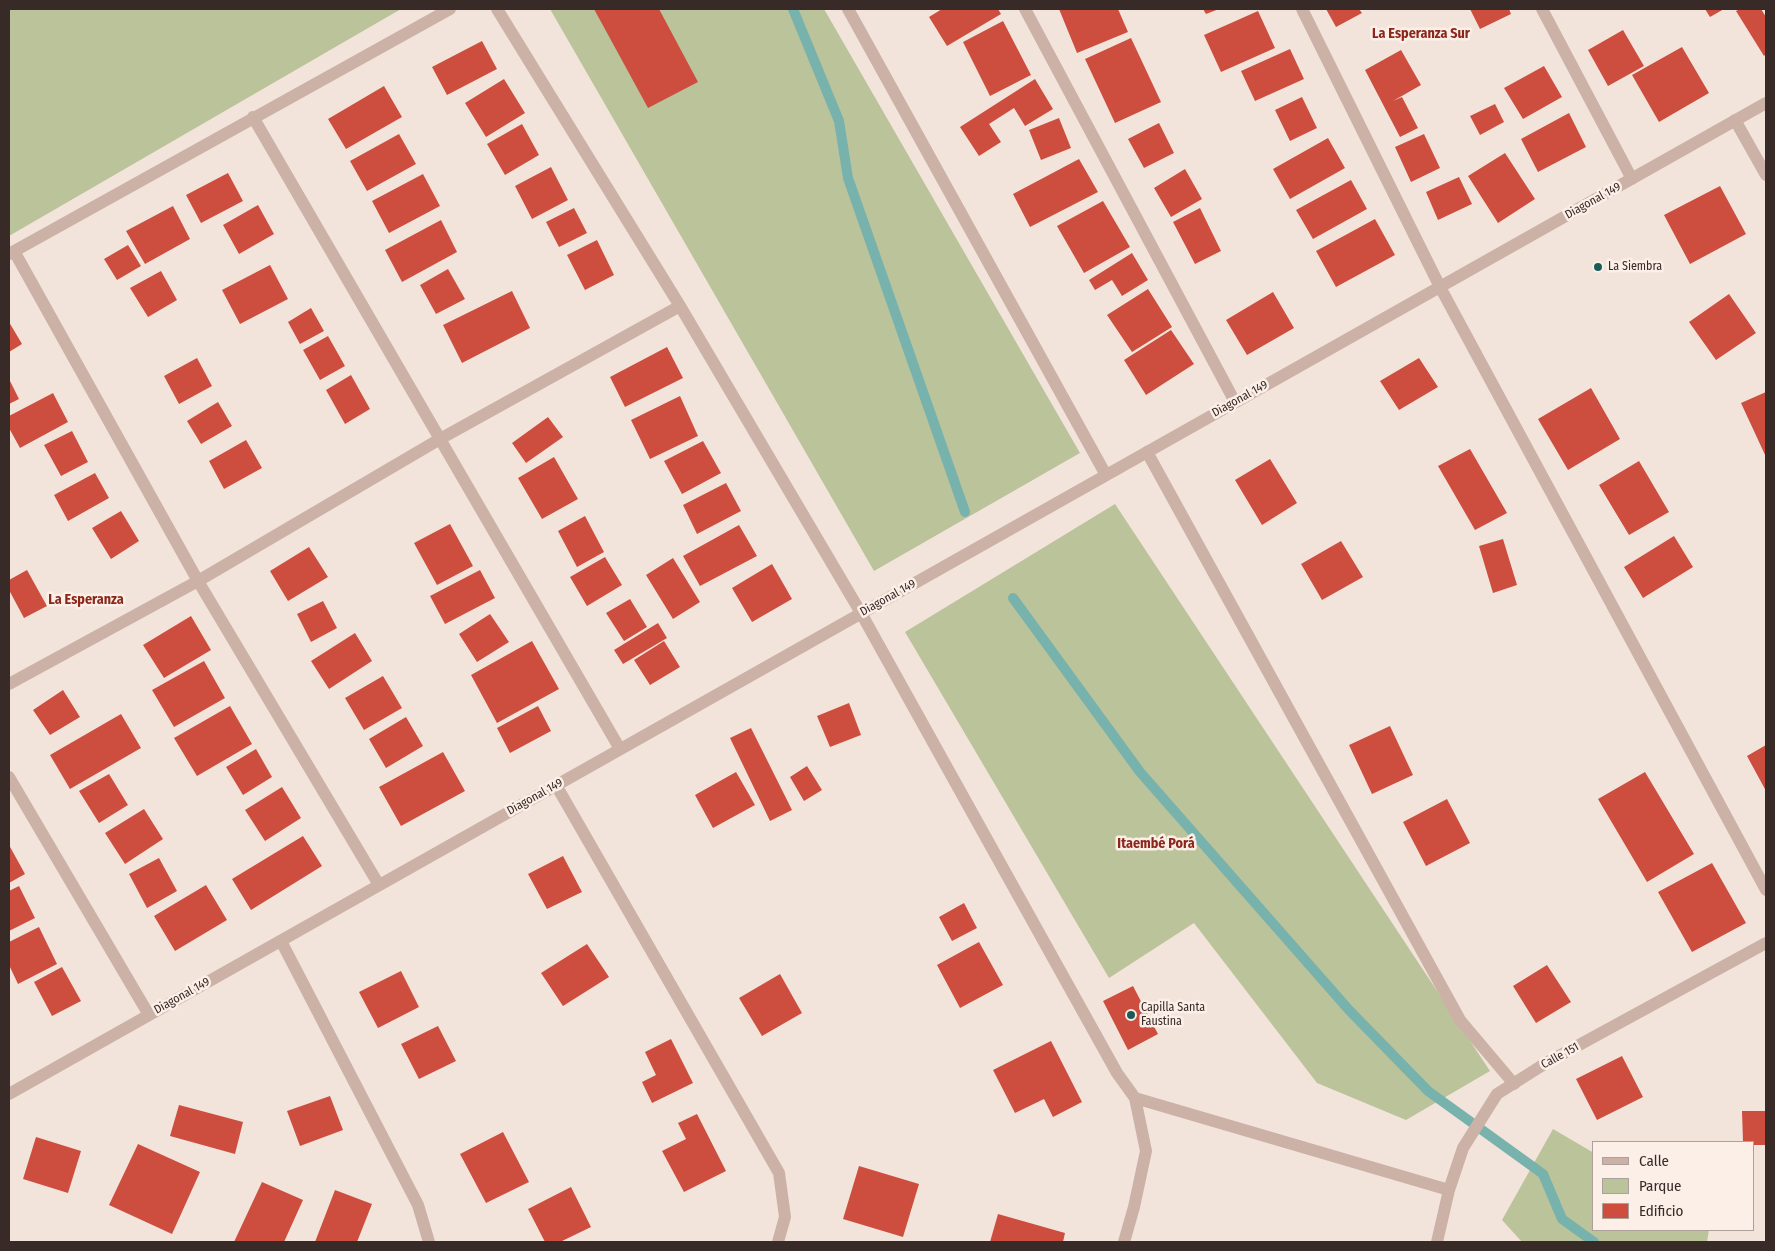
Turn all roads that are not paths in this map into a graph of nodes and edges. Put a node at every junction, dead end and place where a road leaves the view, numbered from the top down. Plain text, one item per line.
1 (450, 9) edge
2 (497, 9) edge
3 (848, 9) edge
4 (1025, 9) edge
5 (1302, 9) edge
6 (1542, 9) edge
7 (1766, 103) edge
8 (253, 117) junction
9 (1735, 120) junction
10 (1766, 175) edge
11 (1632, 179) junction
12 (11, 253) edge
13 (1440, 287) junction
14 (680, 306) junction
15 (1235, 402) junction
16 (440, 439) junction
17 (1148, 452) junction
18 (1106, 475) junction
19 (198, 580) junction
20 (861, 613) junction
21 (9, 684) edge
22 (620, 750) junction
23 (9, 777) edge
24 (556, 785) junction
25 (379, 885) junction
26 (1766, 890) edge
27 (281, 940) junction
28 (1766, 943) edge
29 (149, 1015) junction
30 (1514, 1084) junction
31 (9, 1094) edge
32 (1136, 1098) junction
33 (1448, 1190) junction
34 (429, 1242) edge
35 (778, 1242) edge
36 (1124, 1242) edge
37 (1437, 1242) edge

1 - 8 street
2 - 14 street
3 - 18 street
4 - 15 street
5 - 13 street
6 - 11 street
7 - 9 street, Diagonal 149
8 - 12 street
8 - 16 street
9 - 10 street
9 - 11 street, Diagonal 149
11 - 13 street, Diagonal 149
12 - 19 street
13 - 15 street, Diagonal 149
13 - 26 street
14 - 16 street
14 - 20 street
15 - 17 street, Diagonal 149
16 - 19 street
16 - 22 street
17 - 18 street, Diagonal 149
17 - 30 street
18 - 20 street, Diagonal 149
19 - 21 street
19 - 25 street
20 - 22 street, Diagonal 149
20 - 32 street
22 - 24 street, Diagonal 149
23 - 29 street
24 - 25 street, Diagonal 149
24 - 35 street
25 - 27 street, Diagonal 149
27 - 29 street, Diagonal 149
27 - 34 street
28 - 30 street, Calle 151
29 - 31 street, Diagonal 149
30 - 33 street, Calle 151
32 - 33 street
32 - 36 street
33 - 37 street, Calle 151

